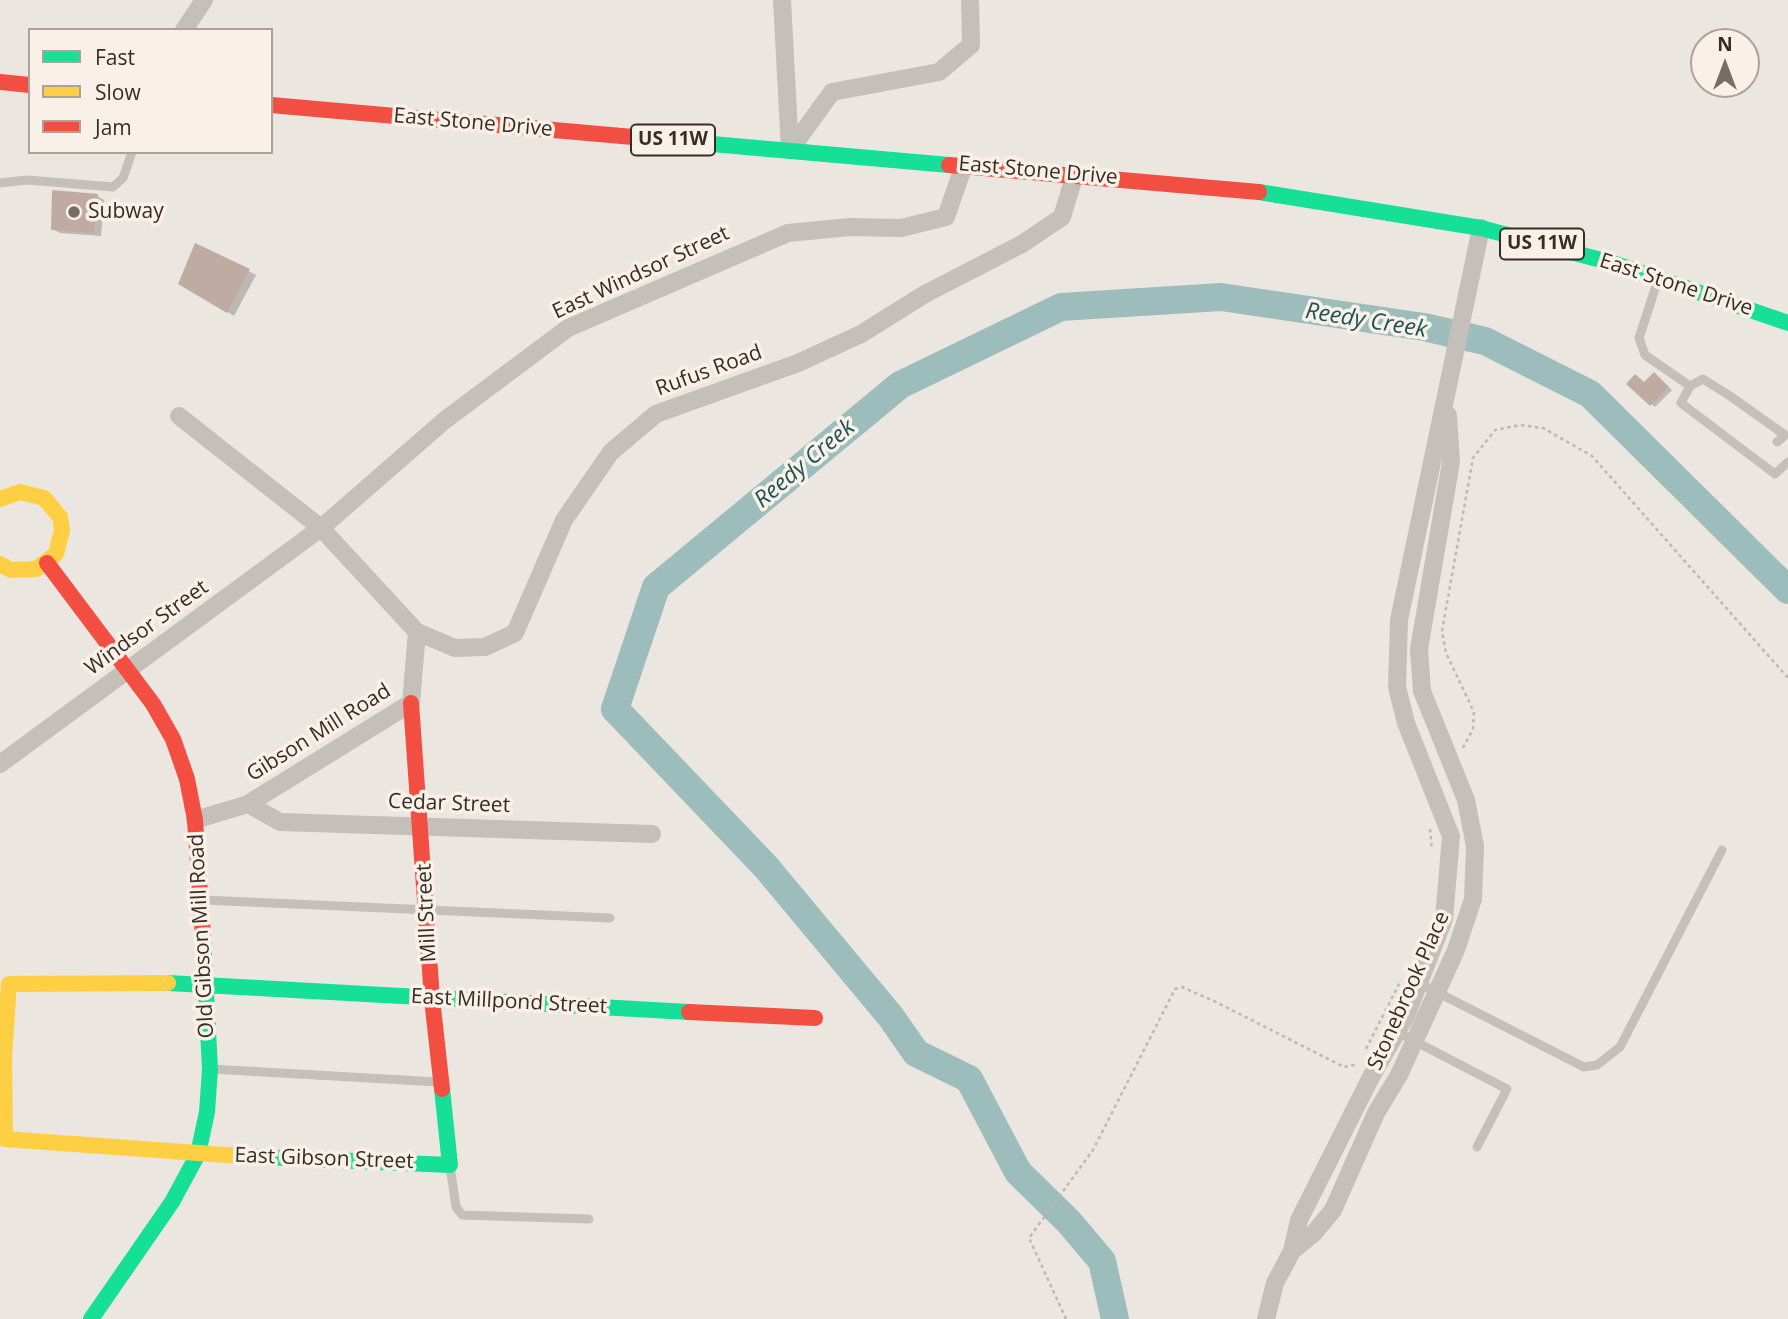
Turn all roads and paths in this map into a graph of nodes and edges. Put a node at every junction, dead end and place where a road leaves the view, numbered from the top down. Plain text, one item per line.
1 (204, 0) edge
2 (782, 0) edge
3 (970, 0) edge
4 (185, 28) edge
5 (0, 82) edge
6 (28, 85) edge
7 (273, 105) edge
8 (790, 150) junction
9 (131, 154) edge
10 (964, 165) junction
11 (1075, 174) junction
12 (0, 183) edge
13 (1481, 228) junction
14 (1659, 277) junction
15 (1788, 323) edge
16 (1690, 386) junction
17 (1447, 397) junction
18 (179, 416) dead end
19 (1787, 433) edge
20 (1777, 442) dead end
21 (1788, 462) edge
22 (0, 499) edge
23 (321, 528) junction
24 (47, 563) junction
25 (0, 564) edge
26 (417, 632) junction
27 (128, 671) junction
28 (411, 703) junction
29 (0, 764) edge
30 (248, 804) junction
31 (195, 820) junction
32 (422, 825) junction
33 (652, 834) dead end
34 (1722, 850) dead end
35 (201, 900) junction
36 (427, 909) junction
37 (610, 918) dead end
38 (203, 983) junction
39 (1419, 983) junction
40 (1437, 992) junction
41 (432, 999) junction
42 (815, 1018) dead end
43 (1397, 1032) junction
44 (1415, 1041) junction
45 (4, 1058) joint
46 (210, 1069) junction
47 (441, 1082) junction
48 (1477, 1147) dead end
49 (198, 1154) junction
50 (450, 1165) junction
51 (1063, 1191) dead end
52 (589, 1219) dead end
53 (1292, 1251) junction
54 (91, 1319) edge
55 (1066, 1319) edge
56 (1266, 1319) edge

1 - 4 street
2 - 8 street
3 - 8 street
5 - 6 main road
7 - 8 main road, East Stone Drive / US 11W
8 - 10 main road, East Stone Drive / US 11W
9 - 12 lane
10 - 11 main road, East Stone Drive / US 11W
10 - 23 street, East Windsor Street
11 - 13 main road, East Stone Drive / US 11W
11 - 26 street, Rufus Road
13 - 14 main road, East Stone Drive / US 11W
13 - 17 street, Stonebrook Place
14 - 15 main road, East Stone Drive / US 11W
14 - 16 lane
16 - 19 lane
16 - 21 lane
17 - 39 street, Stonebrook Place
17 - 40 street, Stonebrook Place
18 - 23 street
19 - 20 lane
22 - 24 main road
23 - 26 street
23 - 27 street, Windsor Street
24 - 25 main road
24 - 27 main road, Old Gibson Mill Road
26 - 28 street, Gibson Mill Road
27 - 29 street, Windsor Street
27 - 31 main road, Old Gibson Mill Road
28 - 30 street, Gibson Mill Road
28 - 32 main road, Mill Street
30 - 31 street, Gibson Mill Road
30 - 32 street, Cedar Street
31 - 35 main road, Old Gibson Mill Road
32 - 33 street, Cedar Street
32 - 36 main road, Mill Street
34 - 40 lane
35 - 36 lane
35 - 38 main road, Old Gibson Mill Road
36 - 37 lane
36 - 41 main road, Mill Street
38 - 41 main road, East Millpond Street
38 - 45 main road, East Millpond Street
38 - 46 main road, Old Gibson Mill Road
39 - 40 lane
39 - 43 street, Stonebrook Place
40 - 44 street, Stonebrook Place
41 - 42 main road, East Millpond Street
41 - 47 main road, Mill Street
43 - 44 lane
43 - 53 street, Stonebrook Place
44 - 48 lane
44 - 53 street, Stonebrook Place
45 - 49 main road, East Gibson Street
46 - 47 lane
46 - 49 main road, Old Gibson Mill Road
47 - 50 main road, Mill Street
49 - 50 main road, East Gibson Street
49 - 54 main road, Old Gibson Mill Road
50 - 52 lane
51 - 55 path
53 - 56 street, Stonebrook Place

